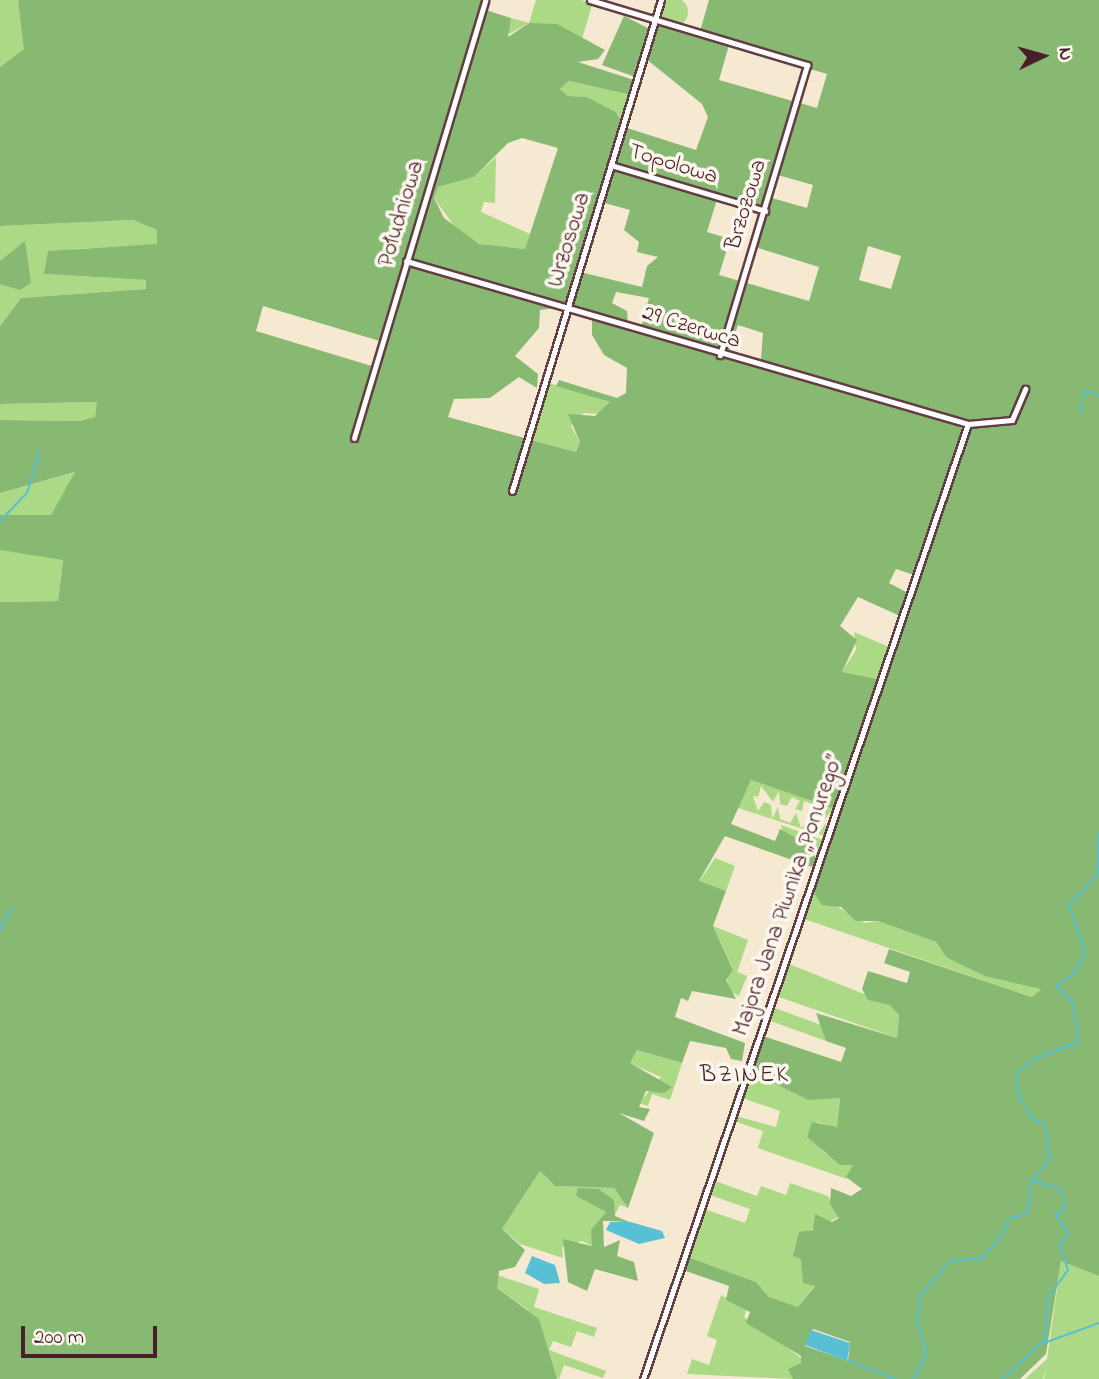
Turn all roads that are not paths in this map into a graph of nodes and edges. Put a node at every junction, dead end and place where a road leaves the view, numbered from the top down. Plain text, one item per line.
1 (485, 0) edge
2 (590, 0) edge
3 (661, 0) edge
4 (654, 20) junction
5 (611, 165) junction
6 (765, 211) junction
7 (406, 261) junction
8 (567, 309) junction
9 (720, 355) junction
10 (1025, 389) dead end
11 (968, 424) junction
12 (354, 438) dead end
13 (512, 491) dead end
14 (643, 1379) edge

1 - 7 street, Południowa
2 - 4 street
3 - 4 street, Wrzosowa
4 - 5 street, Wrzosowa
4 - 6 street, Brzozowa
5 - 6 street, Topolowa
5 - 8 street, Wrzosowa
6 - 9 street, Brzozowa
7 - 8 street, 29 Czerwca
7 - 12 street, Południowa
8 - 9 street, 29 Czerwca
8 - 13 street, Wrzosowa
9 - 11 street, 29 Czerwca
10 - 11 street
11 - 14 street, Majora Jana Piwnika „Ponurego”

